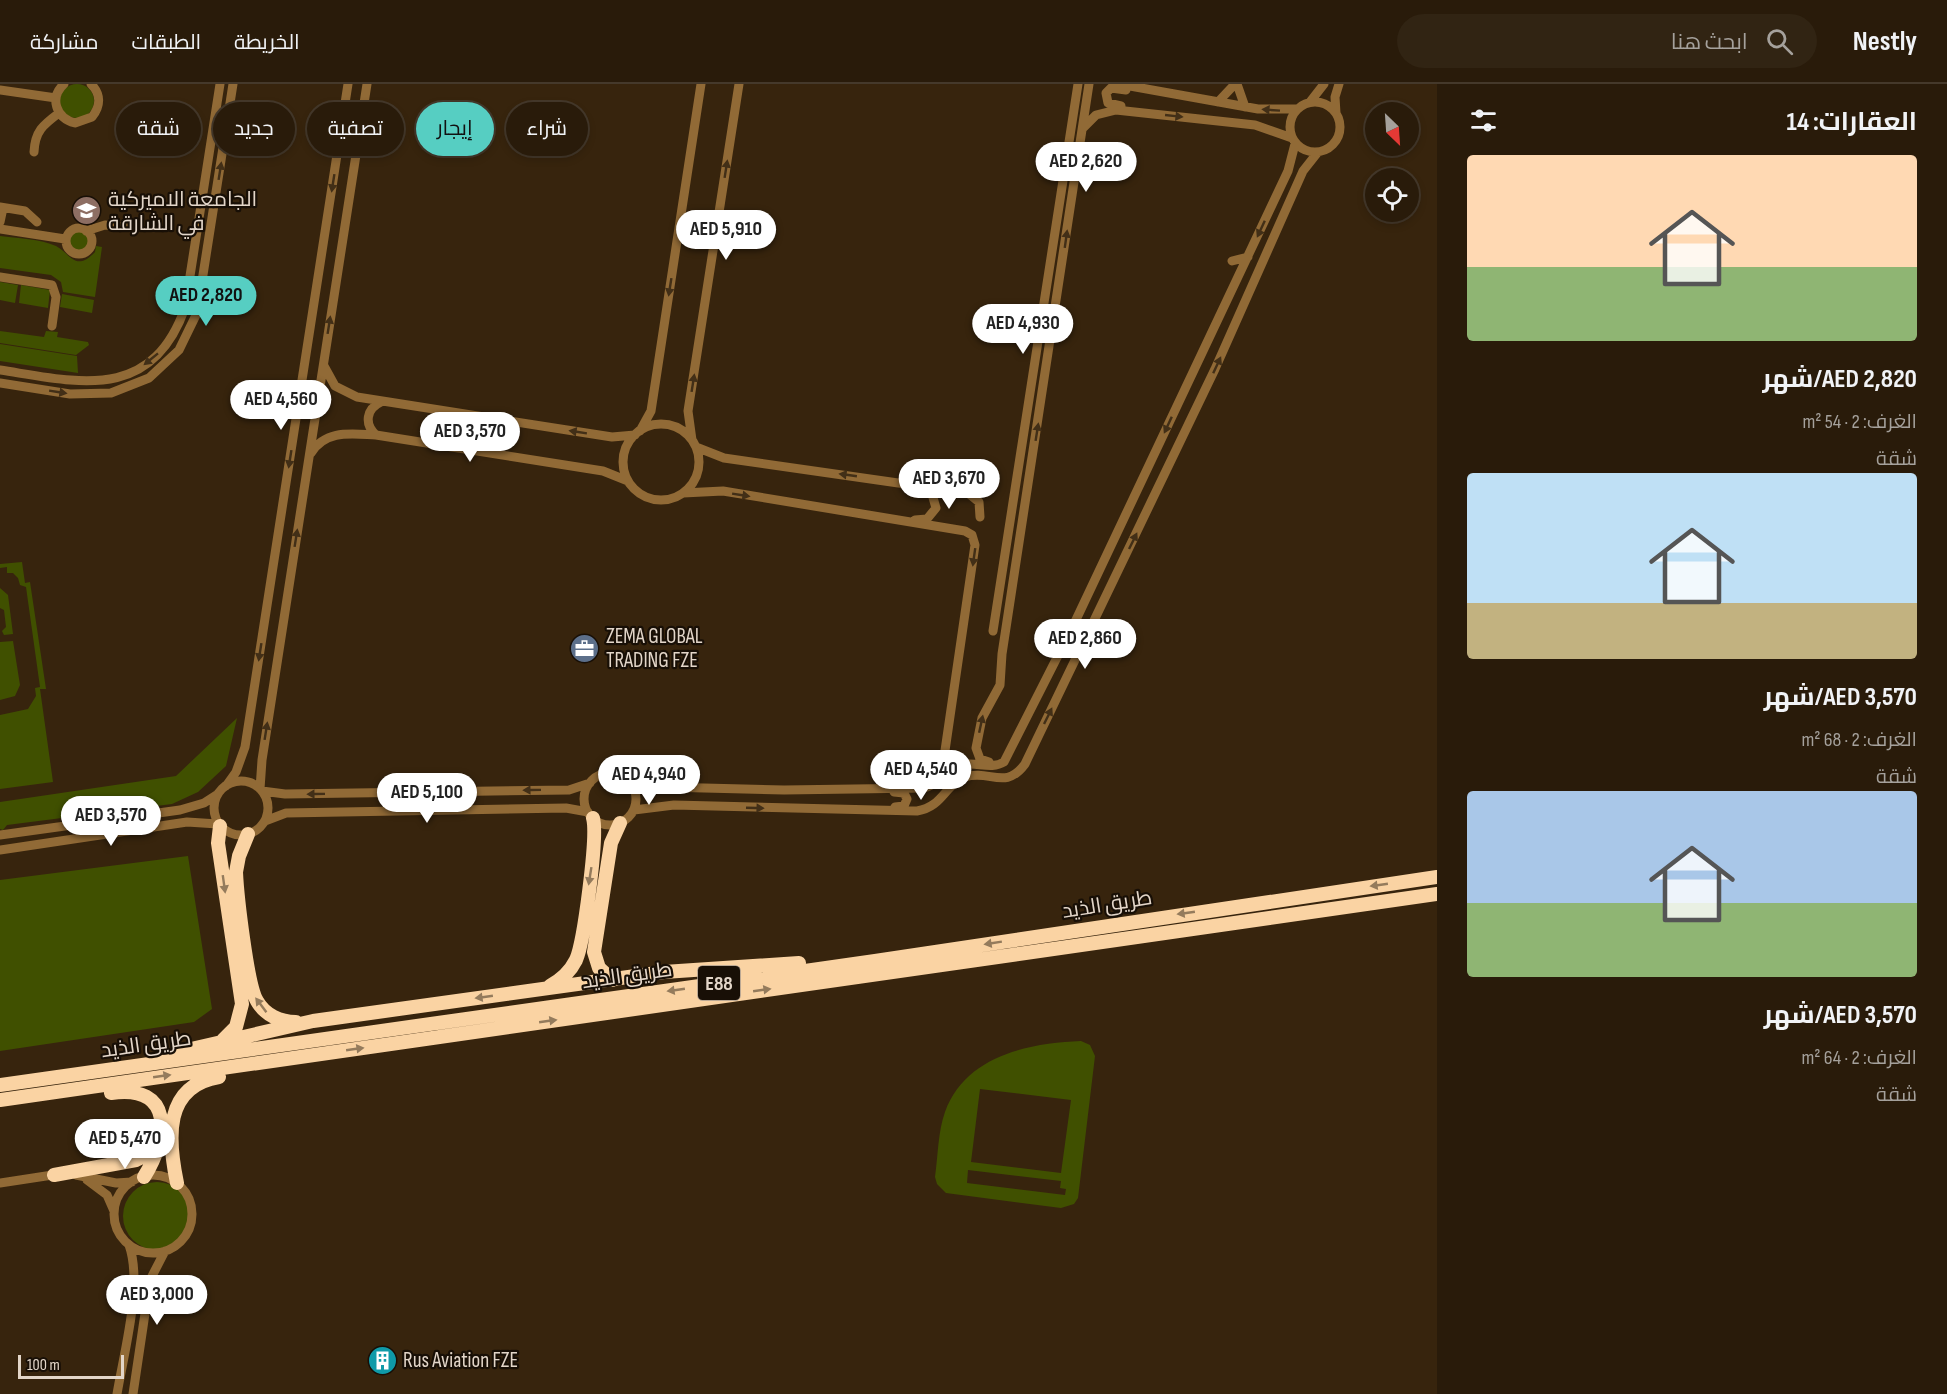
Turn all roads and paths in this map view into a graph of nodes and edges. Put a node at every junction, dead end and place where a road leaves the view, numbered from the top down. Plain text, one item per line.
1 (63, 84) edge
2 (220, 84) edge
3 (233, 84) edge
4 (348, 84) edge
5 (367, 84) edge
6 (701, 84) edge
7 (740, 84) edge
8 (1078, 84) edge
9 (1089, 84) edge
10 (1119, 84) edge
11 (1236, 84) edge
12 (1324, 84) edge
13 (1339, 84) edge
14 (95, 85) edge
15 (1138, 89) junction
16 (0, 90) edge
17 (56, 98) junction
18 (1218, 102) junction
19 (1310, 102) junction
20 (1245, 107) junction
21 (1297, 109) junction
22 (59, 113) junction
23 (1143, 113) junction
24 (1336, 113) junction
25 (1082, 130) junction
26 (1294, 141) junction
27 (34, 152) dead end
28 (1318, 152) junction
29 (1, 208) edge
30 (0, 222) edge
31 (37, 222) dead end
32 (134, 228) dead end
33 (0, 229) edge
34 (86, 231) junction
35 (65, 239) junction
36 (1248, 257) junction
37 (1232, 261) dead end
38 (0, 277) edge
39 (52, 326) dead end
40 (323, 364) junction
41 (0, 370) edge
42 (0, 383) edge
43 (381, 402) junction
44 (638, 433) junction
45 (376, 435) junction
46 (694, 444) junction
47 (309, 455) junction
48 (628, 481) junction
49 (906, 484) junction
50 (683, 493) junction
51 (980, 517) dead end
52 (898, 520) junction
53 (993, 631) dead end
54 (1022, 730) junction
55 (1037, 739) junction
56 (1014, 745) junction
57 (940, 780) junction
58 (630, 782) junction
59 (590, 783) junction
60 (226, 786) junction
61 (877, 789) junction
62 (261, 790) junction
63 (218, 794) junction
64 (634, 810) junction
65 (875, 810) junction
66 (590, 815) junction
67 (265, 821) junction
68 (621, 823) junction
69 (219, 825) junction
70 (248, 834) junction
71 (0, 835) edge
72 (0, 850) edge
73 (1437, 877) edge
74 (1437, 894) edge
75 (875, 961) junction
76 (612, 980) junction
77 (545, 989) junction
78 (313, 1021) junction
79 (217, 1043) junction
80 (299, 1057) junction
81 (141, 1066) junction
82 (0, 1085) edge
83 (4, 1099) edge
84 (161, 1134) junction
85 (61, 1175) junction
86 (138, 1179) junction
87 (0, 1183) edge
88 (177, 1184) junction
89 (115, 1212) junction
90 (129, 1245) junction
91 (165, 1251) junction
92 (117, 1394) edge
93 (133, 1394) edge

1 - 17 street
2 -> 41 street
42 -> 3 street
4 -> 60 street
40 -> 5 street
6 -> 44 street
46 -> 7 street
8 - 53 street
9 - 25 street
10 - 15 street
11 - 18 street
11 - 20 street
12 - 19 street
13 - 24 street
14 - 22 street
15 - 18 street
15 - 23 street
16 - 17 street
17 - 22 street
18 - 20 street
19 - 21 street
19 - 24 street
21 -> 20 street
21 - 26 street
22 - 27 street
23 - 25 street
23 -> 26 street
24 - 28 street
56 -> 25 street
26 - 28 street
26 -> 36 street
55 -> 28 street
29 - 30 street
29 - 31 street
32 - 34 street
33 - 35 street
34 - 35 street
34 - 35 street
36 - 37 street
36 -> 54 street
38 - 39 street
40 - 43 street
40 - 47 street
44 -> 43 street
43 - 45 street
44 - 46 street
44 - 48 street
45 - 47 street
45 - 48 street
49 -> 46 street
46 - 50 street
62 -> 47 street
48 - 50 street
49 - 51 street
49 - 52 street
50 -> 52 street
52 -> 57 street
54 - 55 street
54 - 56 street
55 - 65 street
56 - 57 street
57 - 61 street
58 - 59 street
58 - 61 street
58 - 64 street
59 -> 62 street
59 - 66 street
60 - 62 street
60 - 63 street
61 - 65 street
62 - 67 street
63 - 69 street
63 - 71 street
64 -> 65 street
64 - 68 street
66 - 67 street
66 - 68 street
66 -> 77 highway
67 - 70 street
68 - 76 highway
69 - 70 street
69 - 72 street
69 -> 79 highway
78 -> 70 highway
73 -> 75 highway, طريق الذيد / E88
80 -> 74 highway, طريق الذيد / E88
75 - 76 highway
75 -> 81 highway, طريق الذيد / E88
76 - 77 highway
77 -> 78 highway
78 - 79 highway
79 - 81 highway
83 -> 80 highway, طريق الذيد / E88
80 - 88 highway
81 - 82 highway, طريق الذيد / E88
83 - 84 highway
84 - 85 highway
84 - 86 highway
85 - 86 street
85 - 87 street
85 - 89 street
86 - 88 street
86 - 89 street
88 - 91 street
89 - 90 street
90 - 91 street
90 - 92 street
91 - 93 street

